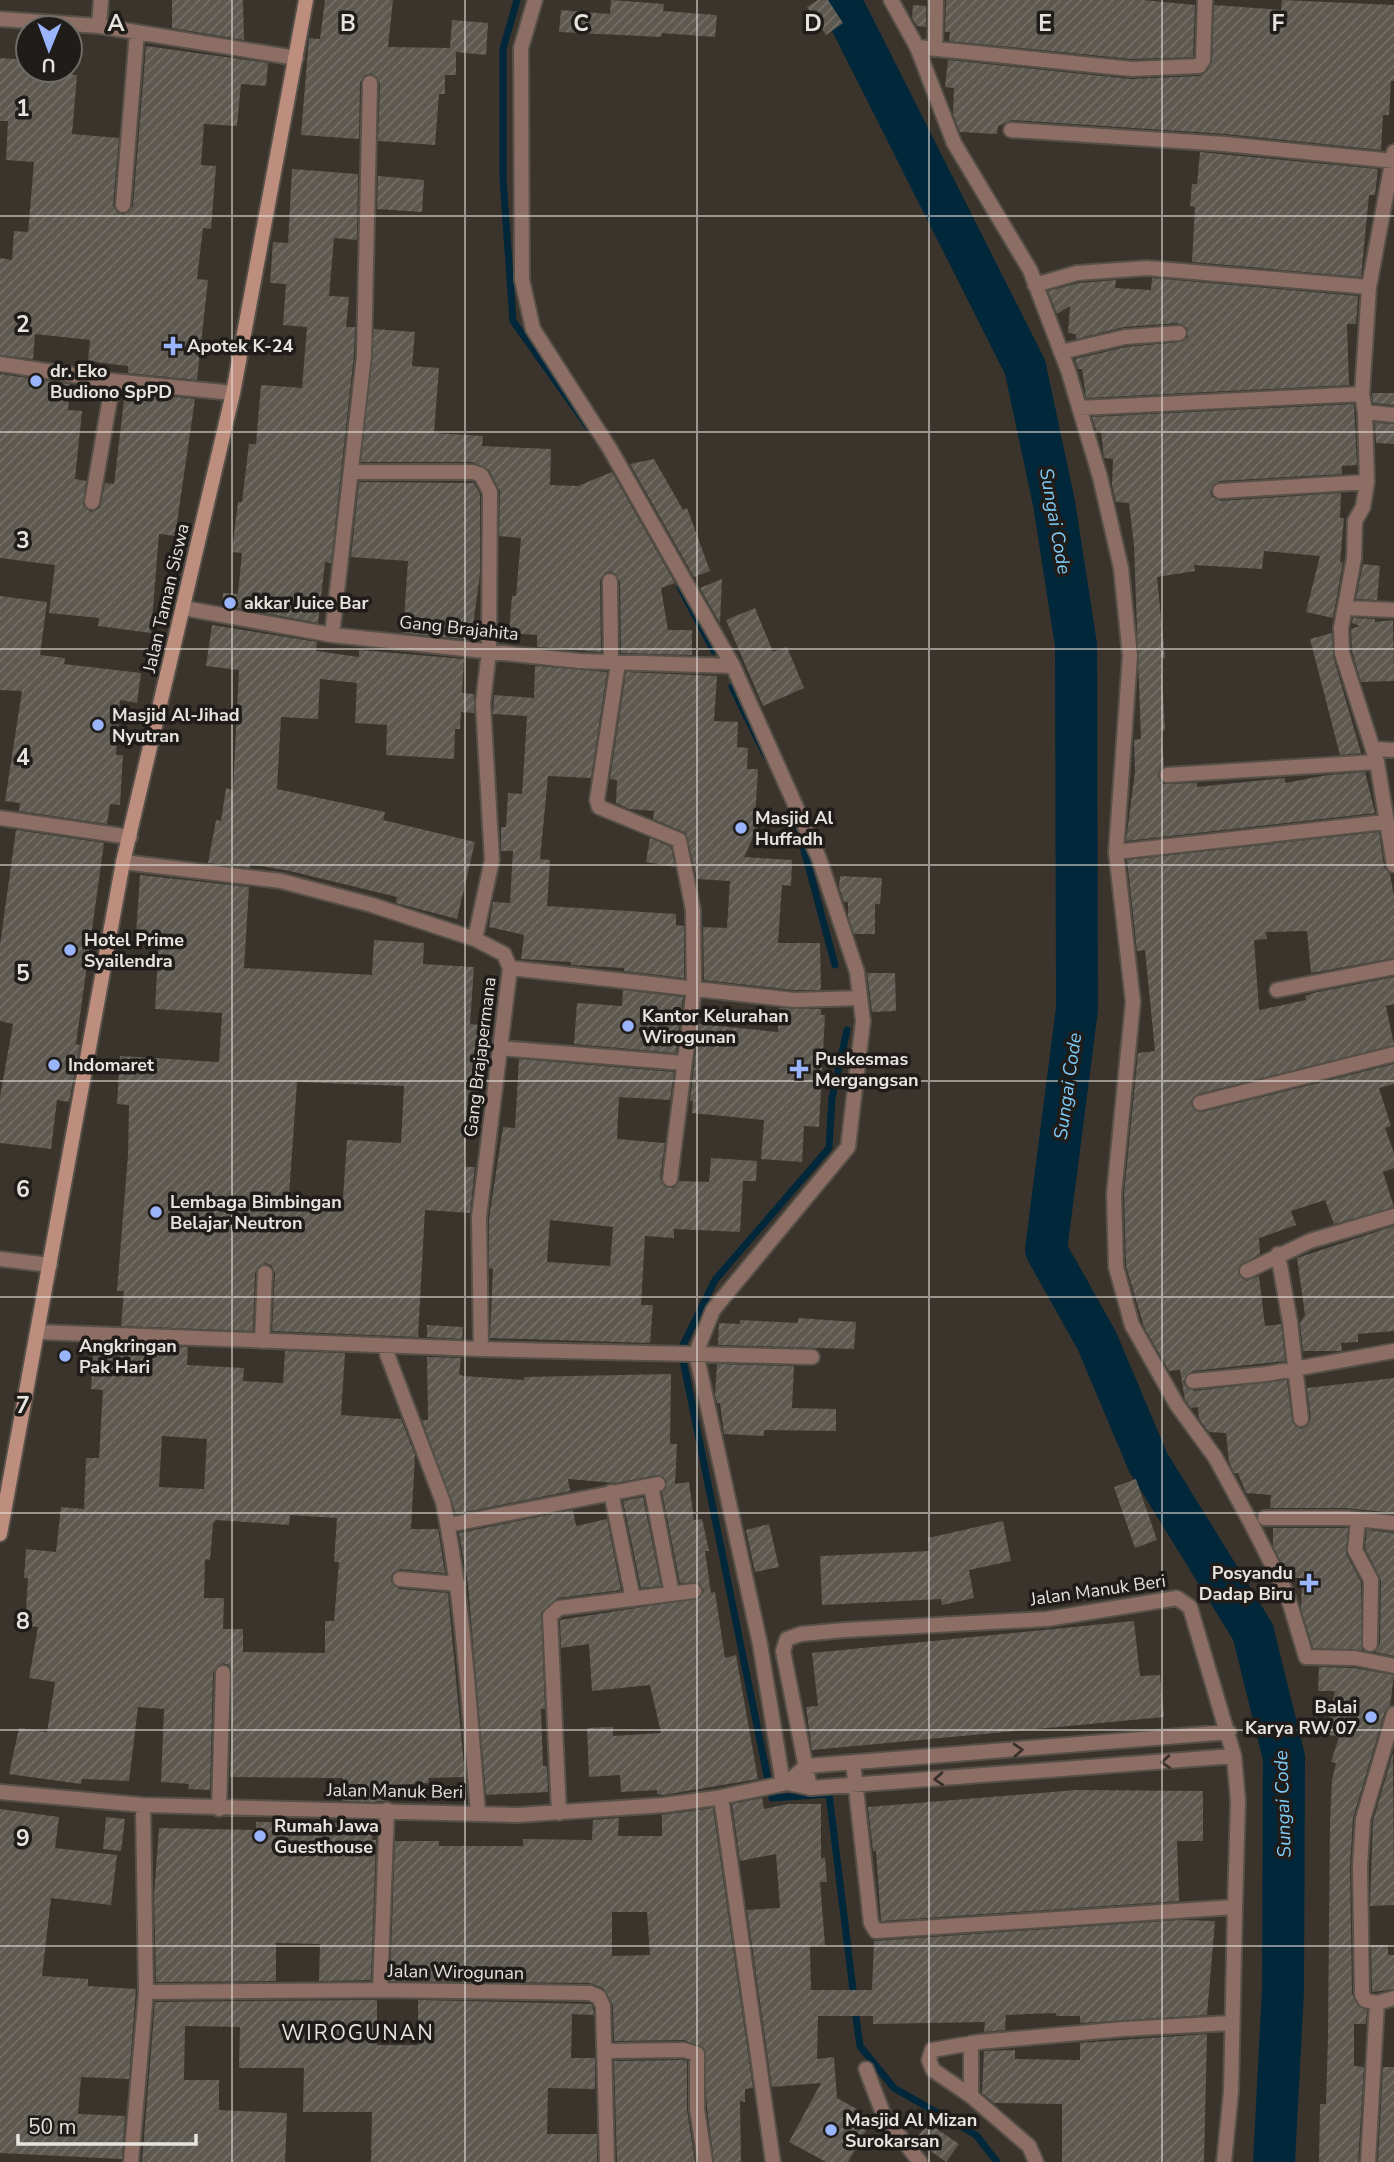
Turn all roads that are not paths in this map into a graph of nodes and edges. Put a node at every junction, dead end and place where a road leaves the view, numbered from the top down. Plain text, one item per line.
1 (101, 0) edge
2 (306, 0) edge
3 (535, 0) edge
4 (891, 0) edge
5 (936, 0) edge
6 (1205, 0) edge
7 (0, 19) edge
8 (99, 26) junction
9 (137, 32) junction
10 (917, 47) junction
11 (935, 49) junction
12 (296, 58) junction
13 (369, 83) dead end
14 (1012, 130) dead end
15 (1394, 152) edge
16 (1394, 161) edge
17 (123, 205) dead end
18 (1035, 285) junction
19 (1369, 287) junction
20 (1179, 333) dead end
21 (1061, 352) junction
22 (0, 365) edge
23 (113, 381) junction
24 (233, 393) junction
25 (1362, 394) junction
26 (1079, 408) junction
27 (1365, 412) junction
28 (1394, 415) edge
29 (351, 471) junction
30 (1367, 482) junction
31 (1220, 491) dead end
32 (92, 502) dead end
33 (610, 581) dead end
34 (183, 608) junction
35 (1345, 608) junction
36 (1394, 610) edge
37 (332, 635) junction
38 (489, 651) junction
39 (614, 662) junction
40 (733, 666) junction
41 (1394, 750) edge
42 (1375, 756) junction
43 (1167, 775) dead end
44 (0, 818) edge
45 (1385, 822) junction
46 (130, 837) junction
47 (1116, 852) junction
48 (123, 862) junction
49 (1394, 865) edge
50 (475, 939) junction
51 (1394, 967) edge
52 (510, 968) junction
53 (694, 989) junction
54 (1277, 990) dead end
55 (860, 999) junction
56 (500, 1048) junction
57 (1394, 1054) edge
58 (684, 1063) junction
59 (1200, 1103) dead end
60 (670, 1179) dead end
61 (1394, 1216) edge
62 (1278, 1254) junction
63 (0, 1259) edge
64 (50, 1265) junction
65 (1247, 1271) dead end
66 (265, 1273) dead end
67 (38, 1332) junction
68 (261, 1341) junction
69 (384, 1346) junction
70 (481, 1349) junction
71 (1394, 1351) edge
72 (696, 1353) junction
73 (812, 1357) dead end
74 (1296, 1368) junction
75 (1193, 1381) dead end
76 (1301, 1419) dead end
77 (611, 1493) junction
78 (1265, 1518) dead end
79 (1358, 1521) junction
80 (1394, 1523) edge
81 (448, 1525) junction
82 (0, 1534) edge
83 (400, 1579) dead end
84 (458, 1584) junction
85 (694, 1591) dead end
86 (672, 1594) junction
87 (633, 1599) junction
88 (1370, 1644) dead end
89 (1394, 1666) edge
90 (223, 1673) dead end
91 (1394, 1714) edge
92 (1229, 1732) junction
93 (1107, 1743) junction
94 (1390, 1745) edge
95 (976, 1753) junction
96 (1234, 1756) junction
97 (853, 1762) junction
98 (804, 1766) junction
99 (1110, 1766) junction
100 (977, 1777) junction
101 (785, 1783) junction
102 (855, 1785) junction
103 (810, 1788) junction
104 (0, 1792) edge
105 (721, 1797) junction
106 (143, 1805) junction
107 (219, 1809) junction
108 (387, 1810) junction
109 (478, 1812) junction
110 (559, 1813) junction
111 (1235, 1907) junction
112 (380, 1990) junction
113 (146, 1992) junction
114 (1394, 1998) edge
115 (1377, 2003) junction
116 (1231, 2023) junction
117 (971, 2043) junction
118 (604, 2051) junction
119 (866, 2069) dead end
120 (971, 2096) junction
121 (131, 2162) edge
122 (607, 2162) edge
123 (705, 2162) edge
124 (772, 2162) edge
125 (920, 2162) edge
126 (1035, 2162) edge
127 (1224, 2162) edge
128 (1368, 2162) edge

1 - 8 street
2 - 12 main road, Jalan Taman Siswa
3 - 40 street
4 - 10 street
5 - 11 street
6 - 11 street
7 - 8 street
8 - 9 street
9 - 12 street
9 - 17 street
10 - 11 street
10 - 18 street
12 - 24 main road, Jalan Taman Siswa
13 - 29 street
14 - 16 street
15 - 16 street
16 - 19 street
18 - 19 street
18 - 21 street
19 - 25 street
20 - 21 street
21 - 26 street
22 - 23 street
23 - 24 street
23 - 32 street
24 - 34 main road, Jalan Taman Siswa
25 - 26 street
25 - 27 street
26 - 47 street
27 - 28 street
27 - 30 street
29 - 37 street
29 - 38 street
30 - 31 street
30 - 35 street
33 - 39 street
34 - 37 street, Gang Brajahita
34 - 46 main road, Jalan Taman Siswa
35 - 36 street
35 - 42 street
37 - 38 street, Gang Brajahita
38 - 39 street, Gang Brajahita
38 - 50 street
39 - 40 street, Gang Brajahita
39 - 53 street
40 - 55 street
41 - 42 street
42 - 43 street
42 - 45 street
44 - 46 street
45 - 47 street
45 - 49 street
46 - 48 main road, Jalan Taman Siswa
47 - 89 street
48 - 50 street, Gang Brajapermana
48 - 64 main road, Jalan Taman Siswa
50 - 52 street, Gang Brajapermana
51 - 54 street
52 - 53 street
52 - 56 street, Gang Brajapermana
53 - 55 street
53 - 58 street
55 - 72 street
56 - 58 street
56 - 70 street, Gang Brajapermana
57 - 59 street
58 - 60 street
61 - 62 street
62 - 65 street
62 - 74 street
63 - 64 street
64 - 67 main road, Jalan Taman Siswa
66 - 68 street
67 - 68 street
67 - 82 main road, Jalan Taman Siswa
68 - 69 street
69 - 70 street
69 - 81 street
70 - 72 street
71 - 74 street
72 - 73 street
72 - 101 street
74 - 75 street
74 - 76 street
77 - 81 street
77 - 86 street
77 - 87 street
78 - 79 street
79 - 80 street
79 - 88 street
81 - 84 street
83 - 84 street
84 - 109 street
85 - 86 street
86 - 87 street
87 - 110 street
90 - 107 street
91 - 94 street
92 - 93 street
92 - 96 street, Jalan Manuk Beri
92 - 98 street, Jalan Manuk Beri
95 -> 93 street
93 - 99 street
94 - 115 street
95 - 97 street
95 - 100 street
96 -> 99 street, Jalan Manuk Beri
96 - 111 street, Jalan Manuk Beri
97 - 98 street
97 - 102 street
98 - 101 street
98 - 103 street, Jalan Manuk Beri
99 - 100 street, Jalan Manuk Beri
100 -> 102 street, Jalan Manuk Beri
101 - 103 street, Jalan Manuk Beri
101 - 105 street, Jalan Manuk Beri
102 - 103 street, Jalan Manuk Beri
102 - 111 street
104 - 106 street, Jalan Manuk Beri
105 - 110 street, Jalan Manuk Beri
105 - 124 street
106 - 107 street, Jalan Manuk Beri
106 - 113 street
107 - 108 street, Jalan Manuk Beri
108 - 109 street, Jalan Manuk Beri
108 - 112 street
109 - 110 street, Jalan Manuk Beri
111 - 116 street, Jalan Manuk Beri
112 - 113 street, Jalan Wirogunan
112 - 118 street, Jalan Wirogunan
113 - 121 street
114 - 115 street
115 - 128 street
116 - 117 street
116 - 127 street, Jalan Manuk Beri
117 - 120 street
117 - 120 street
118 - 122 street, Jalan Wirogunan
118 - 123 street
119 - 125 street
120 - 126 street

